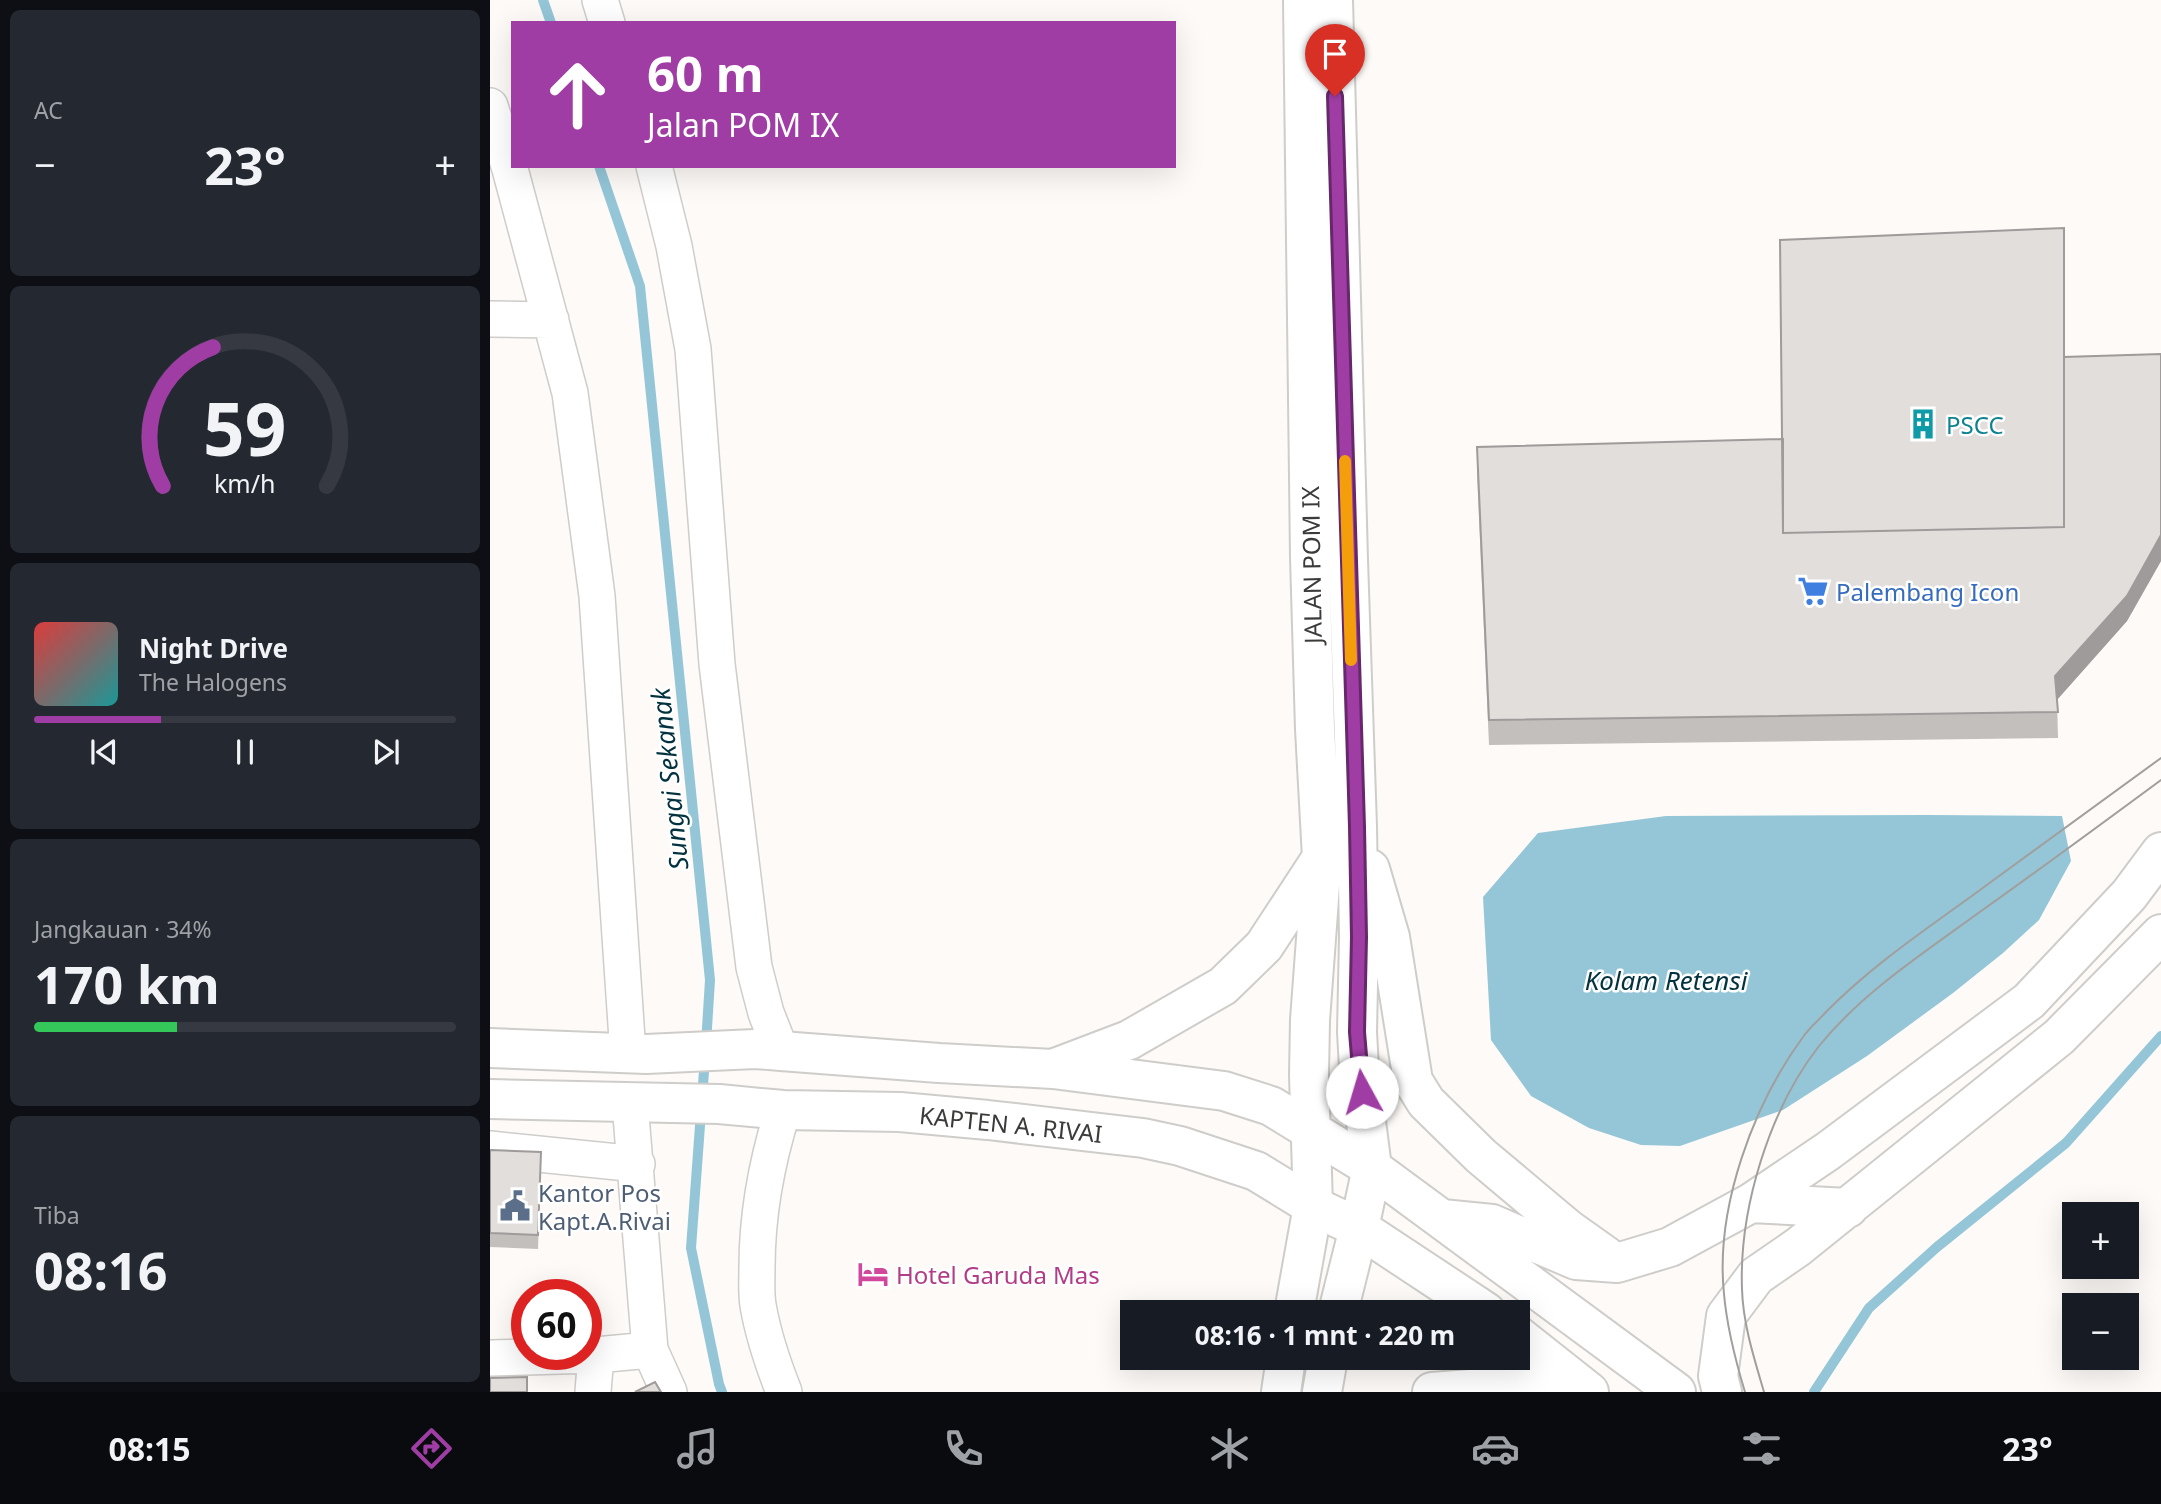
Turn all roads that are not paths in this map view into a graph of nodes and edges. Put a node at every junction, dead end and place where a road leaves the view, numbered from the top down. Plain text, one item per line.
1 (600, 0) edge
2 (1303, 0) edge
3 (1333, 0) edge
4 (606, 21) edge
5 (490, 106) edge
6 (654, 168) edge
7 (490, 319) edge
8 (551, 320) junction
9 (1357, 827) junction
10 (2161, 852) edge
11 (1322, 858) junction
12 (2129, 895) junction
13 (2161, 934) edge
14 (2059, 1037) junction
15 (490, 1048) edge
16 (768, 1050) junction
17 (637, 1054) junction
18 (1053, 1069) junction
19 (490, 1099) edge
20 (641, 1103) junction
21 (772, 1108) junction
22 (1311, 1129) junction
23 (490, 1149) edge
24 (637, 1164) junction
25 (1371, 1168) junction
26 (1751, 1203) junction
27 (1313, 1206) junction
28 (1848, 1208) junction
29 (1440, 1219) junction
30 (1367, 1233) junction
31 (1617, 1263) junction
32 (1296, 1300) edge
33 (1342, 1300) edge
34 (1468, 1300) edge
35 (1530, 1345) edge
36 (650, 1350) junction
37 (602, 1354) edge
38 (511, 1357) edge
39 (490, 1358) edge
40 (595, 1370) edge
41 (1284, 1370) edge
42 (1326, 1370) edge
43 (593, 1392) edge
44 (669, 1392) edge
45 (784, 1392) edge
46 (1281, 1392) edge
47 (1322, 1392) edge
48 (1432, 1392) edge
49 (1588, 1392) edge
50 (1676, 1392) edge
51 (1722, 1392) edge

1 - 4 street
2 - 11 main road, JALAN POM IX
3 - 9 main road, JALAN POM IX
5 - 8 street
6 - 16 street
7 - 8 street
8 - 17 street
9 - 25 main road
9 - 31 main road
10 - 12 main road
11 - 18 main road
11 - 22 main road, JALAN POM IX
12 - 14 main road
12 - 26 main road
13 - 14 main road
14 - 28 main road
15 - 17 main road
16 - 17 main road
16 - 18 main road
18 - 22 main road
19 - 20 main road, KAPTEN A. RIVAI
20 - 21 main road, KAPTEN A. RIVAI
20 - 24 street
21 - 27 main road, KAPTEN A. RIVAI
21 - 45 street
22 - 25 main road
22 - 27 main road, JALAN POM IX
23 - 24 street
24 - 36 street
25 - 29 main road
25 - 30 main road
26 - 28 main road
26 - 31 main road
27 - 30 main road, KAPTEN A. RIVAI
27 - 32 main road, JALAN POM IX
28 - 51 main road
29 - 30 main road
29 - 31 main road
29 - 50 main road
30 - 33 main road
30 - 34 main road, KAPTEN A. RIVAI
35 - 49 main road
36 - 37 street
36 - 44 street
38 - 39 street
40 - 43 street
41 - 46 main road
42 - 47 main road
48 - 49 main road

